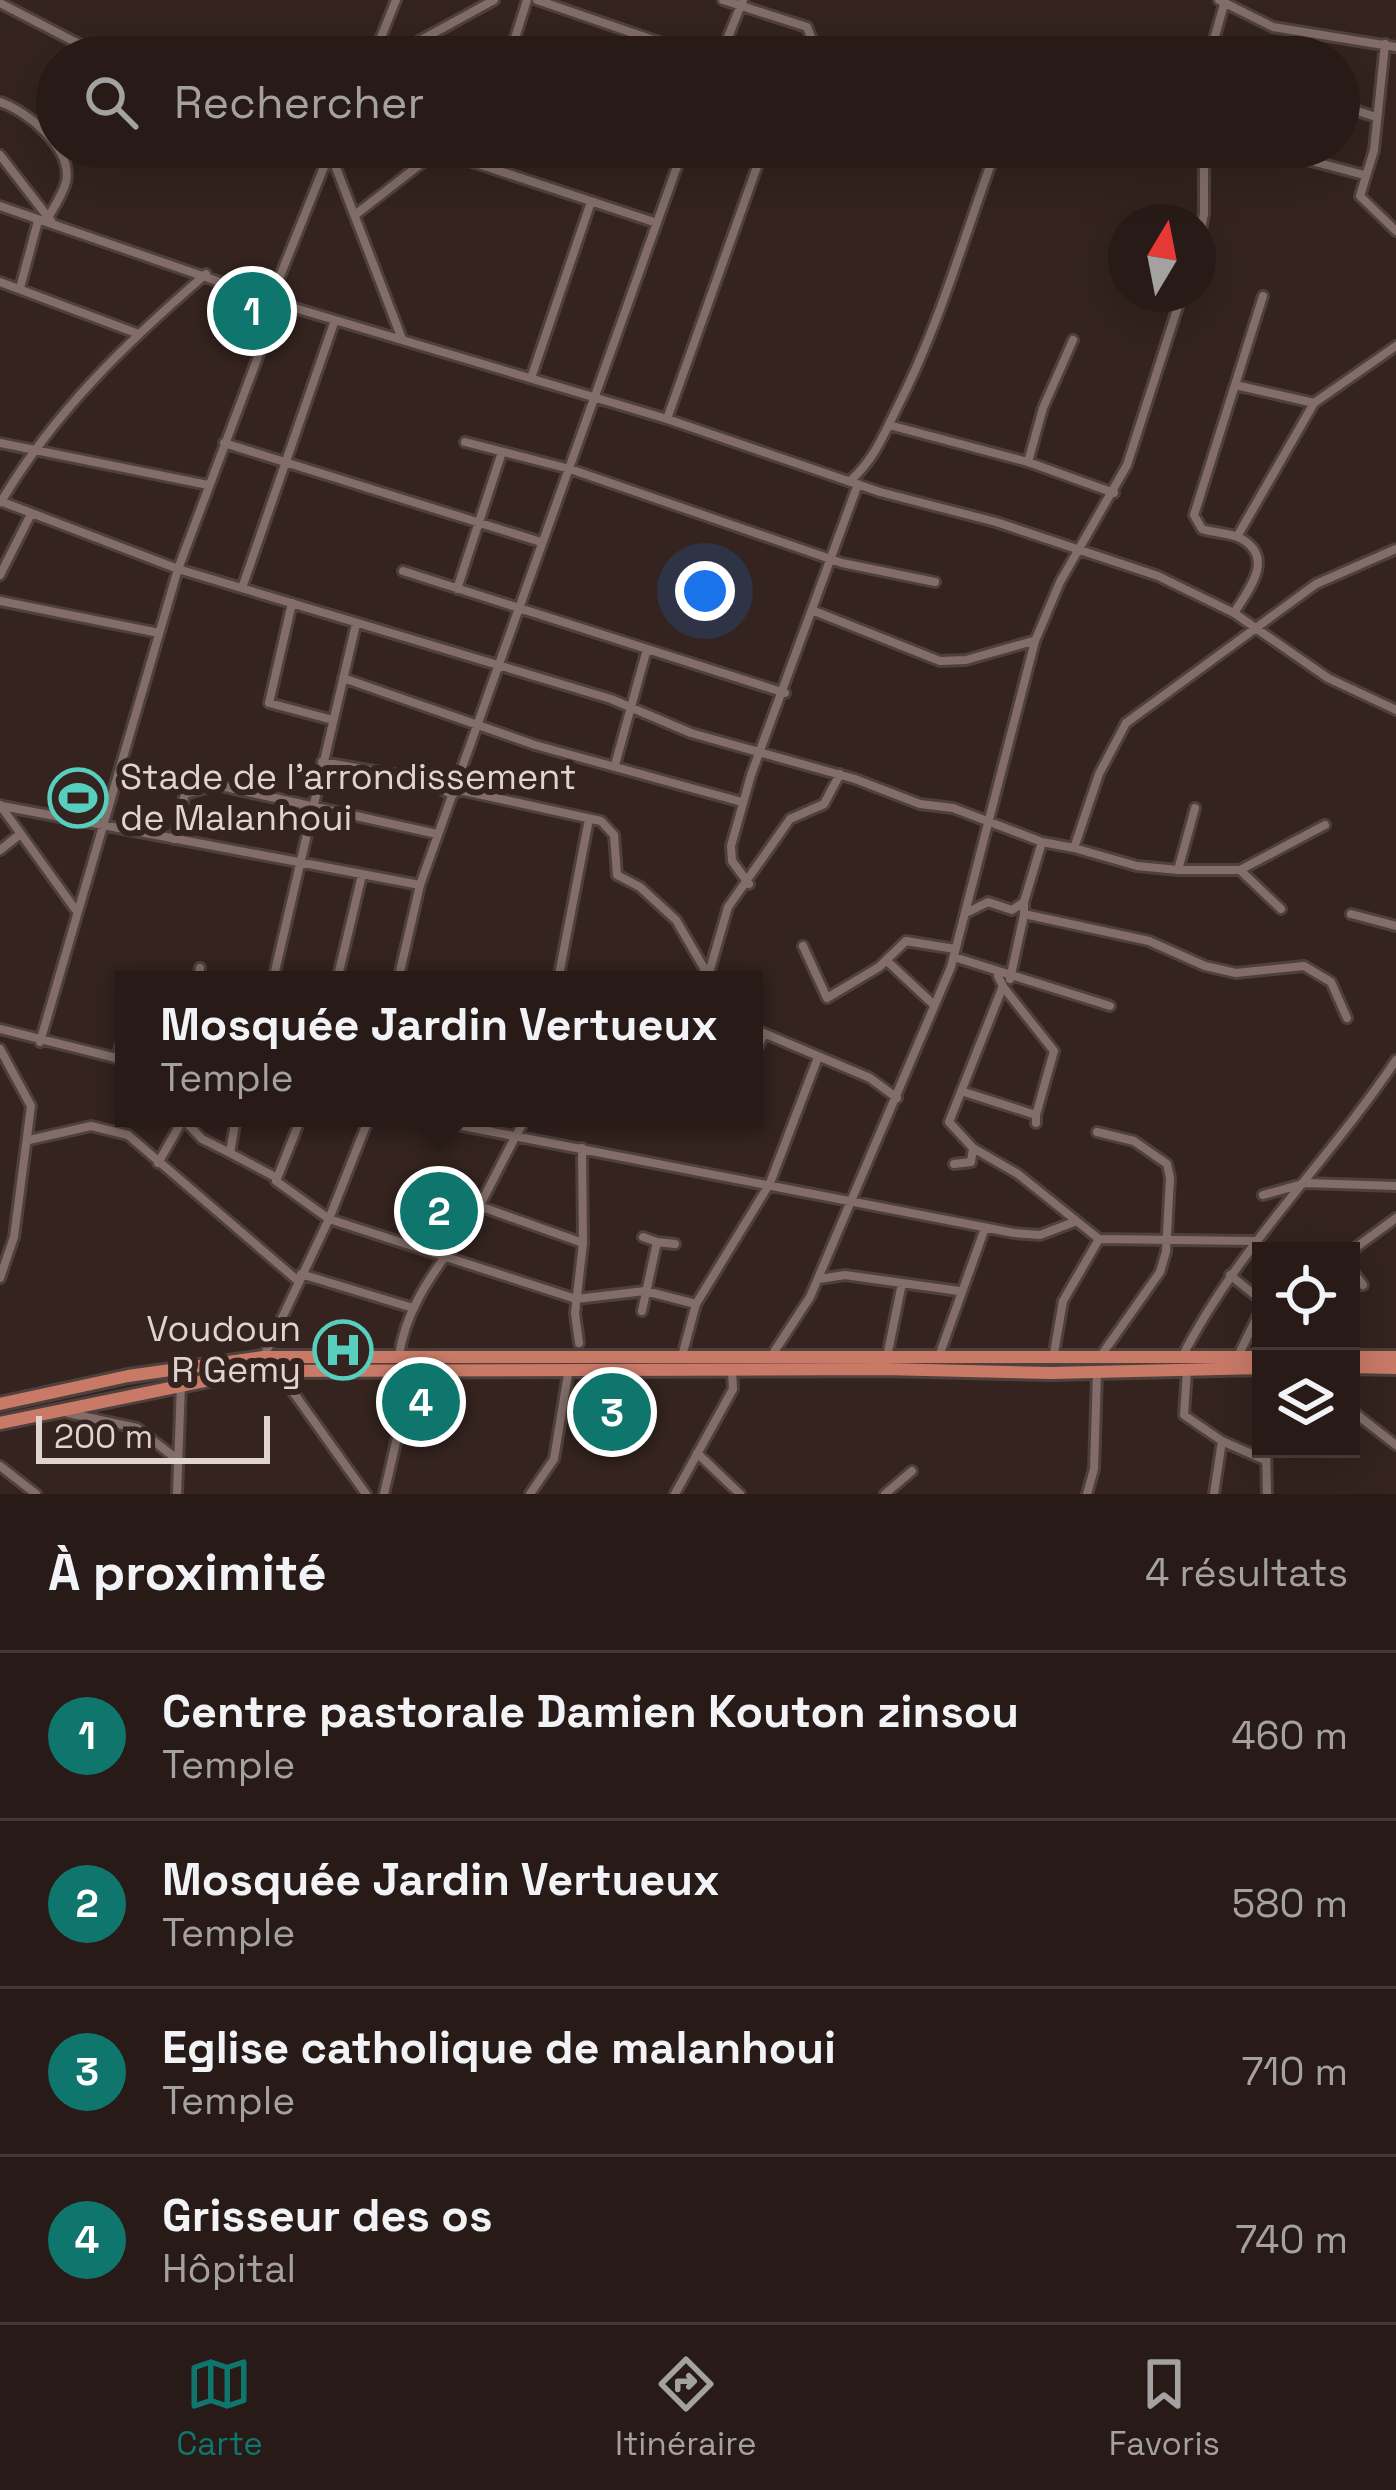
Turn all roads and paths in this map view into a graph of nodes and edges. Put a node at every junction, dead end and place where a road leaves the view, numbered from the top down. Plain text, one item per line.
1 (396, 0) edge
2 (494, 0) edge
3 (527, 0) edge
4 (537, 0) edge
5 (723, 0) edge
6 (1223, 0) edge
7 (0, 3) edge
8 (741, 3) edge
9 (64, 36) edge
10 (381, 36) edge
11 (429, 36) edge
12 (515, 36) edge
13 (642, 36) edge
14 (728, 36) edge
15 (807, 36) edge
16 (1214, 36) edge
17 (1332, 36) edge
18 (1360, 40) edge
19 (1384, 44) junction
20 (1396, 47) edge
21 (0, 102) edge
22 (1360, 112) edge
23 (1376, 117) junction
24 (36, 124) edge
25 (0, 155) edge
26 (64, 168) edge
27 (324, 168) edge
28 (338, 168) edge
29 (416, 168) edge
30 (494, 168) edge
31 (677, 168) edge
32 (757, 168) edge
33 (991, 168) edge
34 (1204, 168) edge
35 (1338, 168) edge
36 (1364, 175) junction
37 (591, 202) junction
38 (1204, 204) edge
39 (0, 206) edge
40 (355, 215) junction
41 (43, 219) junction
42 (657, 223) junction
43 (1396, 231) edge
44 (206, 274) junction
45 (0, 282) edge
46 (16, 288) junction
47 (1263, 296) dead end
48 (275, 298) junction
49 (0, 300) edge
50 (1176, 312) edge
51 (335, 320) junction
52 (136, 333) junction
53 (403, 340) junction
54 (1073, 340) dead end
55 (1396, 346) edge
56 (531, 378) junction
57 (1235, 385) junction
58 (593, 397) junction
59 (1314, 403) junction
60 (667, 419) junction
61 (889, 425) junction
62 (0, 442) edge
63 (465, 442) dead end
64 (224, 443) junction
65 (33, 447) junction
66 (502, 452) junction
67 (1028, 462) junction
68 (284, 464) junction
69 (570, 469) junction
70 (855, 482) junction
71 (208, 485) junction
72 (1114, 494) junction
73 (0, 502) edge
74 (30, 516) junction
75 (478, 523) junction
76 (1238, 536) junction
77 (541, 542) junction
78 (1079, 548) junction
79 (1396, 549) edge
80 (830, 559) junction
81 (178, 569) junction
82 (403, 571) dead end
83 (0, 575) edge
84 (935, 582) dead end
85 (242, 588) junction
86 (458, 589) junction
87 (0, 601) edge
88 (292, 603) junction
89 (517, 609) junction
90 (814, 611) junction
91 (1234, 613) junction
92 (356, 624) junction
93 (1252, 625) junction
94 (160, 634) junction
95 (1035, 640) junction
96 (647, 650) junction
97 (500, 667) junction
98 (343, 678) junction
99 (785, 693) junction
100 (629, 708) junction
101 (1396, 710) edge
102 (333, 720) junction
103 (480, 722) junction
104 (764, 752) junction
105 (322, 761) junction
106 (615, 765) junction
107 (840, 775) junction
108 (454, 792) junction
109 (742, 802) junction
110 (1, 805) edge
111 (311, 807) junction
112 (1195, 808) dead end
113 (589, 819) junction
114 (986, 823) junction
115 (1325, 825) dead end
116 (104, 826) junction
117 (437, 834) junction
118 (20, 835) junction
119 (174, 839) junction
120 (1042, 842) junction
121 (1074, 848) junction
122 (0, 850) edge
123 (300, 861) junction
124 (1178, 870) junction
125 (1240, 870) junction
126 (362, 875) junction
127 (749, 884) junction
128 (420, 885) junction
129 (1024, 902) junction
130 (1281, 909) dead end
131 (76, 910) junction
132 (1012, 910) junction
133 (967, 913) junction
134 (1024, 914) junction
135 (1351, 914) dead end
136 (1396, 926) edge
137 (803, 946) dead end
138 (954, 953) junction
139 (887, 961) junction
140 (200, 968) dead end
141 (200, 971) edge
142 (275, 971) edge
143 (339, 971) edge
144 (400, 971) edge
145 (560, 971) edge
146 (704, 971) edge
147 (710, 971) edge
148 (1006, 982) junction
149 (935, 1006) junction
150 (1110, 1006) dead end
151 (1347, 1018) dead end
152 (0, 1029) edge
153 (764, 1034) edge
154 (40, 1042) junction
155 (0, 1049) edge
156 (115, 1058) edge
157 (817, 1060) junction
158 (1396, 1060) edge
159 (962, 1091) junction
160 (898, 1098) junction
161 (178, 1127) edge
162 (192, 1127) edge
163 (234, 1127) edge
164 (297, 1127) edge
165 (365, 1127) edge
166 (461, 1127) edge
167 (521, 1127) edge
168 (1097, 1132) dead end
169 (29, 1139) junction
170 (514, 1139) junction
171 (582, 1148) junction
172 (973, 1148) junction
173 (230, 1153) junction
174 (158, 1163) junction
175 (954, 1164) dead end
176 (277, 1178) junction
177 (770, 1183) junction
178 (1306, 1183) junction
179 (1396, 1186) edge
180 (1262, 1195) dead end
181 (850, 1204) junction
182 (479, 1205) junction
183 (1396, 1218) edge
184 (329, 1219) junction
185 (1074, 1222) junction
186 (985, 1228) junction
187 (643, 1237) dead end
188 (1099, 1239) junction
189 (1167, 1240) junction
190 (1254, 1241) junction
191 (657, 1242) junction
192 (583, 1243) junction
193 (675, 1244) dead end
194 (1360, 1244) edge
195 (441, 1258) junction
196 (1230, 1275) junction
197 (299, 1277) junction
198 (0, 1278) edge
199 (818, 1279) junction
200 (1360, 1280) edge
201 (902, 1283) junction
202 (1364, 1285) dead end
203 (645, 1291) junction
204 (959, 1291) junction
205 (1252, 1293) edge
206 (576, 1299) junction
207 (696, 1304) junction
208 (413, 1308) junction
209 (642, 1311) dead end
210 (1252, 1328) edge
211 (579, 1343) dead end
212 (399, 1356) junction
213 (682, 1356) junction
214 (771, 1356) junction
215 (263, 1357) junction
216 (1238, 1357) junction
217 (1252, 1357) edge
218 (1360, 1357) edge
219 (1396, 1357) edge
220 (887, 1358) junction
221 (1053, 1359) junction
222 (938, 1360) junction
223 (1184, 1364) junction
224 (1098, 1366) junction
225 (1360, 1367) edge
226 (414, 1368) junction
227 (569, 1368) junction
228 (1252, 1368) edge
229 (1396, 1368) edge
230 (278, 1371) junction
231 (732, 1372) junction
232 (181, 1383) junction
233 (0, 1404) edge
234 (49, 1411) junction
235 (1360, 1417) edge
236 (0, 1424) edge
237 (1222, 1442) junction
238 (1396, 1445) edge
239 (1252, 1451) edge
240 (697, 1453) junction
241 (1266, 1458) edge
242 (178, 1460) junction
243 (0, 1466) edge
244 (912, 1472) dead end
245 (36, 1494) edge
246 (177, 1494) edge
247 (366, 1494) edge
248 (384, 1494) edge
249 (530, 1494) edge
250 (675, 1494) edge
251 (740, 1494) edge
252 (885, 1494) edge
253 (1087, 1494) edge
254 (1214, 1494) edge
255 (1267, 1494) edge

1 - 10 street
2 - 11 street
3 - 12 street
4 - 13 street
5 - 8 street
6 - 16 street
6 - 17 street
7 - 9 street
8 - 14 street
8 - 15 street
18 - 19 street
19 - 20 street
19 - 23 street
21 - 24 street
22 - 23 street
23 - 36 street
25 - 41 street
26 - 41 street
27 - 48 street
28 - 40 street
29 - 40 street
30 - 37 street
31 - 42 street
32 - 60 street
33 - 61 street
34 - 38 street
35 - 36 street
36 - 43 street
37 - 42 street
37 - 56 street
39 - 41 street
40 - 53 street
41 - 44 street
41 - 46 street
42 - 58 street
44 - 48 street
44 - 52 street
45 - 46 street
46 - 49 street
46 - 52 street
47 - 57 street
48 - 51 street
48 - 64 street
50 - 72 street
51 - 53 street
51 - 68 street
52 - 65 street
53 - 56 street
54 - 67 street
55 - 59 street
56 - 58 street
57 - 59 street
57 - 76 street
58 - 60 street
58 - 69 street
59 - 76 street
60 - 70 street
61 - 67 street
61 - 70 street
62 - 65 street
63 - 66 street
64 - 68 street
64 - 71 street
65 - 71 street
65 - 73 street
66 - 69 street
66 - 75 street
67 - 72 street
68 - 75 street
68 - 85 street
69 - 77 street
69 - 80 street
70 - 78 street
70 - 80 street
71 - 81 street
72 - 78 street
73 - 74 street
74 - 81 street
74 - 83 street
75 - 77 street
75 - 86 street
76 - 91 street
77 - 89 street
78 - 91 street
78 - 95 street
79 - 93 street
80 - 84 street
80 - 90 street
81 - 85 street
81 - 94 street
82 - 86 street
85 - 88 street
86 - 89 street
87 - 94 street
88 - 92 street
88 - 102 street
89 - 96 street
89 - 97 street
90 - 95 street
90 - 99 street
91 - 93 street
92 - 97 street
92 - 98 street
93 - 101 street
93 - 121 street
94 - 116 street
95 - 114 street
96 - 99 street
96 - 100 street
97 - 100 street
97 - 103 street
98 - 102 street
98 - 103 street
99 - 104 street
100 - 104 street
100 - 106 street
102 - 105 street
103 - 106 street
103 - 108 street
104 - 107 street
104 - 109 street
105 - 108 street
105 - 111 street
106 - 109 street
107 - 114 street
107 - 127 street
108 - 113 street
108 - 117 street
109 - 127 street
110 - 116 street
110 - 118 street
111 - 117 street
111 - 119 street
111 - 123 street
112 - 124 street
113 - 145 street
113 - 146 street
114 - 120 street
114 - 133 street
115 - 125 street
116 - 119 street
116 - 131 street
117 - 128 street
118 - 122 street
118 - 131 street
119 - 123 street
120 - 121 street
120 - 129 street
121 - 124 street
123 - 126 street
123 - 142 street
124 - 125 street
125 - 130 street
126 - 128 street
126 - 143 street
127 - 147 street
128 - 144 street
129 - 132 street
129 - 134 street
131 - 154 street
132 - 133 street
132 - 134 street
133 - 138 street
134 - 148 street
134 - 151 street
135 - 136 street
137 - 139 street
138 - 139 street
138 - 148 street
138 - 149 street
139 - 149 street
140 - 141 street
148 - 150 street
148 - 159 street
148 - 159 street
149 - 160 street
152 - 154 street
153 - 157 street
154 - 156 street
155 - 169 street
157 - 160 street
157 - 177 street
158 - 178 street
159 - 172 street
160 - 181 street
161 - 174 street
162 - 173 street
163 - 173 street
164 - 176 street
165 - 184 street
166 - 170 street
167 - 170 street
168 - 189 street
169 - 174 street
169 - 198 street
170 - 171 street
170 - 182 street
171 - 177 street
171 - 192 street
172 - 175 street
172 - 185 street
173 - 176 street
174 - 197 street
176 - 184 street
177 - 181 street
177 - 207 street
178 - 179 street
178 - 180 street
178 - 190 street
181 - 186 street
181 - 199 street
182 - 192 street
182 - 195 street
183 - 194 street
184 - 195 street
184 - 197 street
185 - 186 street
185 - 188 street
186 - 204 street
187 - 191 street
188 - 189 street
188 - 221 street
189 - 190 street
189 - 224 street
190 - 196 street
191 - 193 street
191 - 203 street
192 - 206 street
195 - 206 street
195 - 208 street
196 - 205 street
196 - 223 street
197 - 208 street
197 - 215 street
199 - 201 street
199 - 214 street
200 - 202 street
201 - 204 street
201 - 220 street
203 - 206 street
203 - 207 street
203 - 209 street
204 - 222 street
206 - 211 street
207 - 213 street
208 - 212 street
210 - 216 street
212 - 213 main road
212 - 215 main road
213 - 214 main road
214 - 220 main road
215 - 233 main road
216 - 217 main road
216 - 223 main road
218 - 219 main road
220 - 222 main road
221 - 222 main road
221 - 224 main road
223 - 224 main road
223 - 228 main road
223 - 237 street
224 - 231 main road
224 - 253 street
225 - 229 main road
226 - 227 main road
226 - 230 main road
226 - 248 street
227 - 231 main road
227 - 249 street
230 - 232 main road
230 - 247 street
231 - 240 street
232 - 234 main road
232 - 242 street
234 - 236 main road
234 - 242 street
235 - 238 street
237 - 239 street
237 - 254 street
240 - 250 street
240 - 251 street
241 - 255 street
242 - 246 street
243 - 245 street
244 - 252 street

